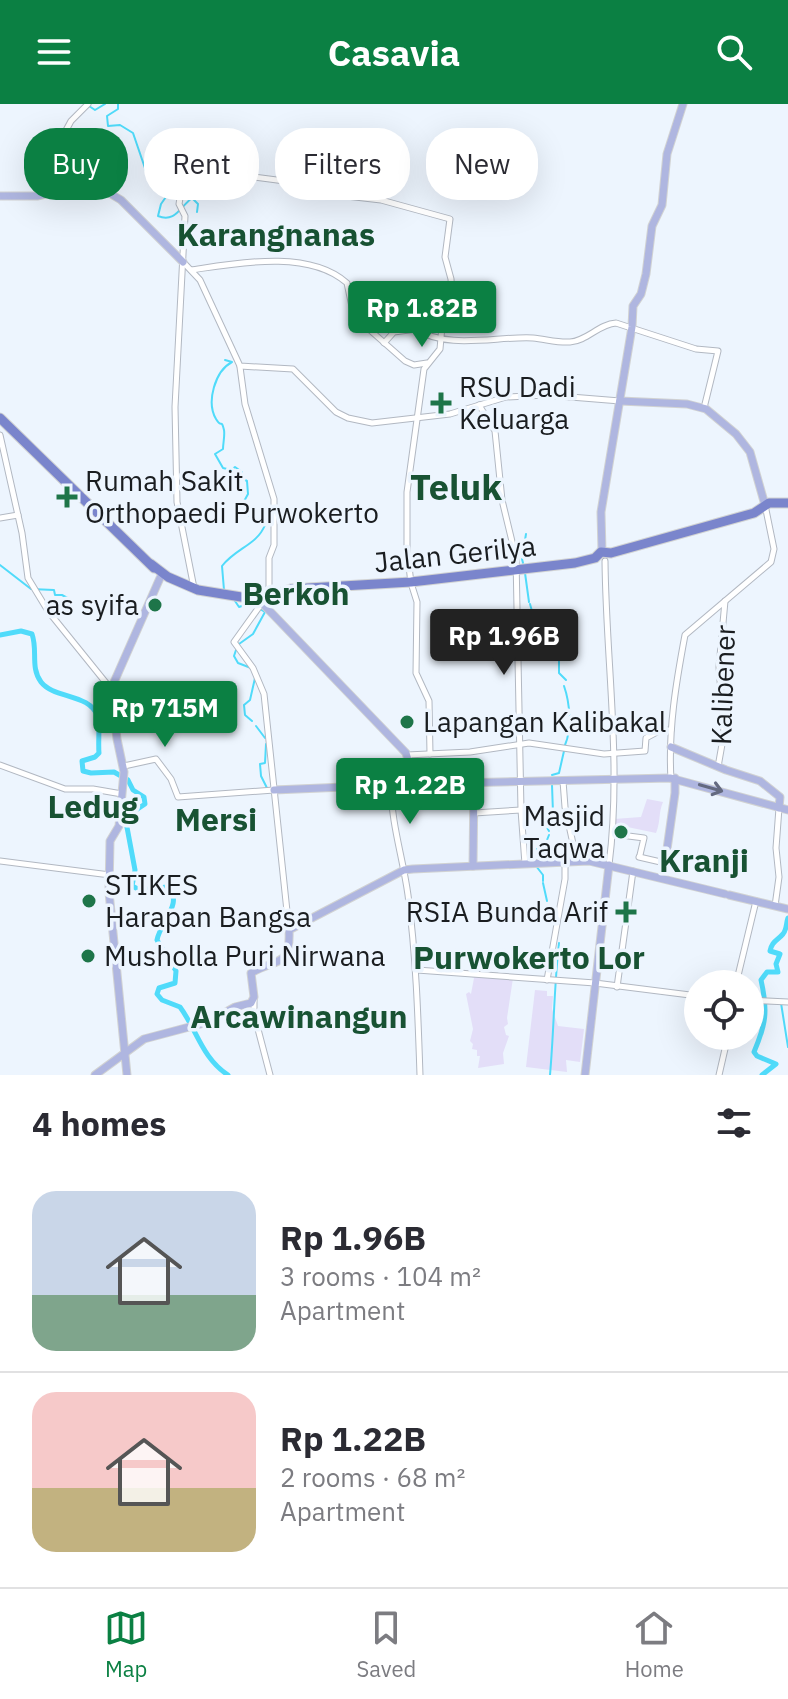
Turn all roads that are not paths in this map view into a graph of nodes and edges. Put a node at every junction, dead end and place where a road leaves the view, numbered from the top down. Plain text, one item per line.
1 (683, 104) edge
2 (88, 105) edge
3 (67, 128) edge
4 (0, 196) edge
5 (24, 197) edge
6 (119, 200) edge
7 (183, 262) junction
8 (190, 270) junction
9 (632, 327) junction
10 (441, 338) junction
11 (384, 343) junction
12 (425, 365) junction
13 (240, 366) junction
14 (620, 401) junction
15 (479, 405) junction
16 (704, 408) junction
17 (0, 418) edge
18 (419, 418) junction
19 (0, 435) edge
20 (788, 504) edge
21 (766, 506) junction
22 (18, 515) junction
23 (0, 518) edge
24 (603, 560) junction
25 (516, 572) junction
26 (162, 575) junction
27 (410, 583) junction
28 (195, 589) junction
29 (242, 598) junction
30 (725, 601) junction
31 (264, 603) junction
32 (111, 689) junction
33 (520, 744) junction
34 (672, 744) junction
35 (430, 754) junction
36 (614, 754) junction
37 (407, 755) junction
38 (0, 765) edge
39 (718, 767) junction
40 (124, 769) junction
41 (614, 779) junction
42 (673, 780) junction
43 (520, 781) junction
44 (563, 781) junction
45 (474, 782) junction
46 (415, 784) junction
47 (391, 785) junction
48 (274, 790) junction
49 (123, 794) junction
50 (779, 808) junction
51 (521, 810) junction
52 (788, 810) edge
53 (473, 813) junction
54 (613, 834) junction
55 (640, 856) junction
56 (0, 861) edge
57 (565, 862) junction
58 (577, 862) junction
59 (665, 863) joint
60 (525, 864) junction
61 (609, 865) junction
62 (473, 866) junction
63 (405, 870) junction
64 (635, 872) junction
65 (110, 875) junction
66 (756, 901) junction
67 (775, 906) junction
68 (788, 909) edge
69 (292, 928) junction
70 (417, 970) junction
71 (739, 970) edge
72 (552, 981) junction
73 (595, 983) junction
74 (617, 987) junction
75 (684, 994) edge
76 (764, 1001) edge
77 (253, 1002) junction
78 (788, 1002) edge
79 (725, 1050) edge
80 (123, 1052) junction
81 (95, 1075) edge
82 (127, 1075) edge
83 (270, 1075) edge
84 (420, 1075) edge
85 (585, 1075) edge
86 (719, 1075) edge

1 - 9 main road
2 - 3 street
4 - 5 main road
6 - 7 main road
7 - 8 street
7 - 10 street
7 - 28 street
8 - 11 street
8 - 13 street
9 - 10 street
9 - 14 main road
9 - 16 street
10 - 11 street
10 - 12 street
11 - 12 street
12 - 18 street
13 - 18 street
13 - 31 street
14 - 15 street
14 - 16 main road
14 - 24 main road
15 - 18 street
15 - 25 street
16 - 21 main road
17 - 26 highway
18 - 27 street
19 - 22 street
20 - 21 highway, Jalan Gerilya
21 - 24 highway, Jalan Gerilya
21 - 30 street
22 - 23 street
22 - 32 street
24 - 25 highway, Jalan Gerilya
24 - 36 street
25 - 27 highway, Jalan Gerilya
25 - 33 street
26 - 28 highway
26 - 29 highway
26 - 32 main road
27 - 31 highway, Jalan Gerilya
27 - 35 street
28 - 29 highway
29 - 31 highway
30 - 34 street
30 - 39 street, Kalibener
31 - 37 main road
31 - 48 street
32 - 40 main road
33 - 35 street
33 - 36 street
33 - 43 street
34 - 36 street
34 - 39 main road
34 - 42 street
35 - 37 street
36 - 41 street
37 - 46 main road
38 - 49 street
39 - 50 main road
40 - 48 street
40 - 49 main road
41 - 42 main road
41 - 44 main road
41 - 54 street
42 -> 50 main road
42 - 59 main road
43 - 44 main road
43 - 45 main road
43 - 51 street
44 - 58 street
45 - 46 main road
45 - 53 main road
46 - 47 main road
47 - 48 main road
47 - 63 street
48 - 69 street
49 - 65 main road
50 - 52 main road
50 - 67 street
51 - 53 street
51 - 60 street
53 - 62 main road
54 - 55 street
54 - 61 street
55 - 59 street
55 - 64 street
56 - 65 street
57 - 58 main road
57 - 60 main road
57 - 72 street
58 - 61 main road
60 - 62 main road
61 - 64 main road
61 - 73 main road
62 - 63 main road
63 - 69 main road
63 - 70 street
64 - 66 main road
64 - 74 street
65 - 80 main road
66 - 67 main road
66 - 71 street
67 - 68 main road
69 - 77 main road
70 - 72 street
70 - 84 street
72 - 73 street
73 - 74 street
73 - 85 main road
74 - 75 street
76 - 78 street
77 - 80 main road
77 - 83 street
79 - 86 street
80 - 81 main road
80 - 82 main road

